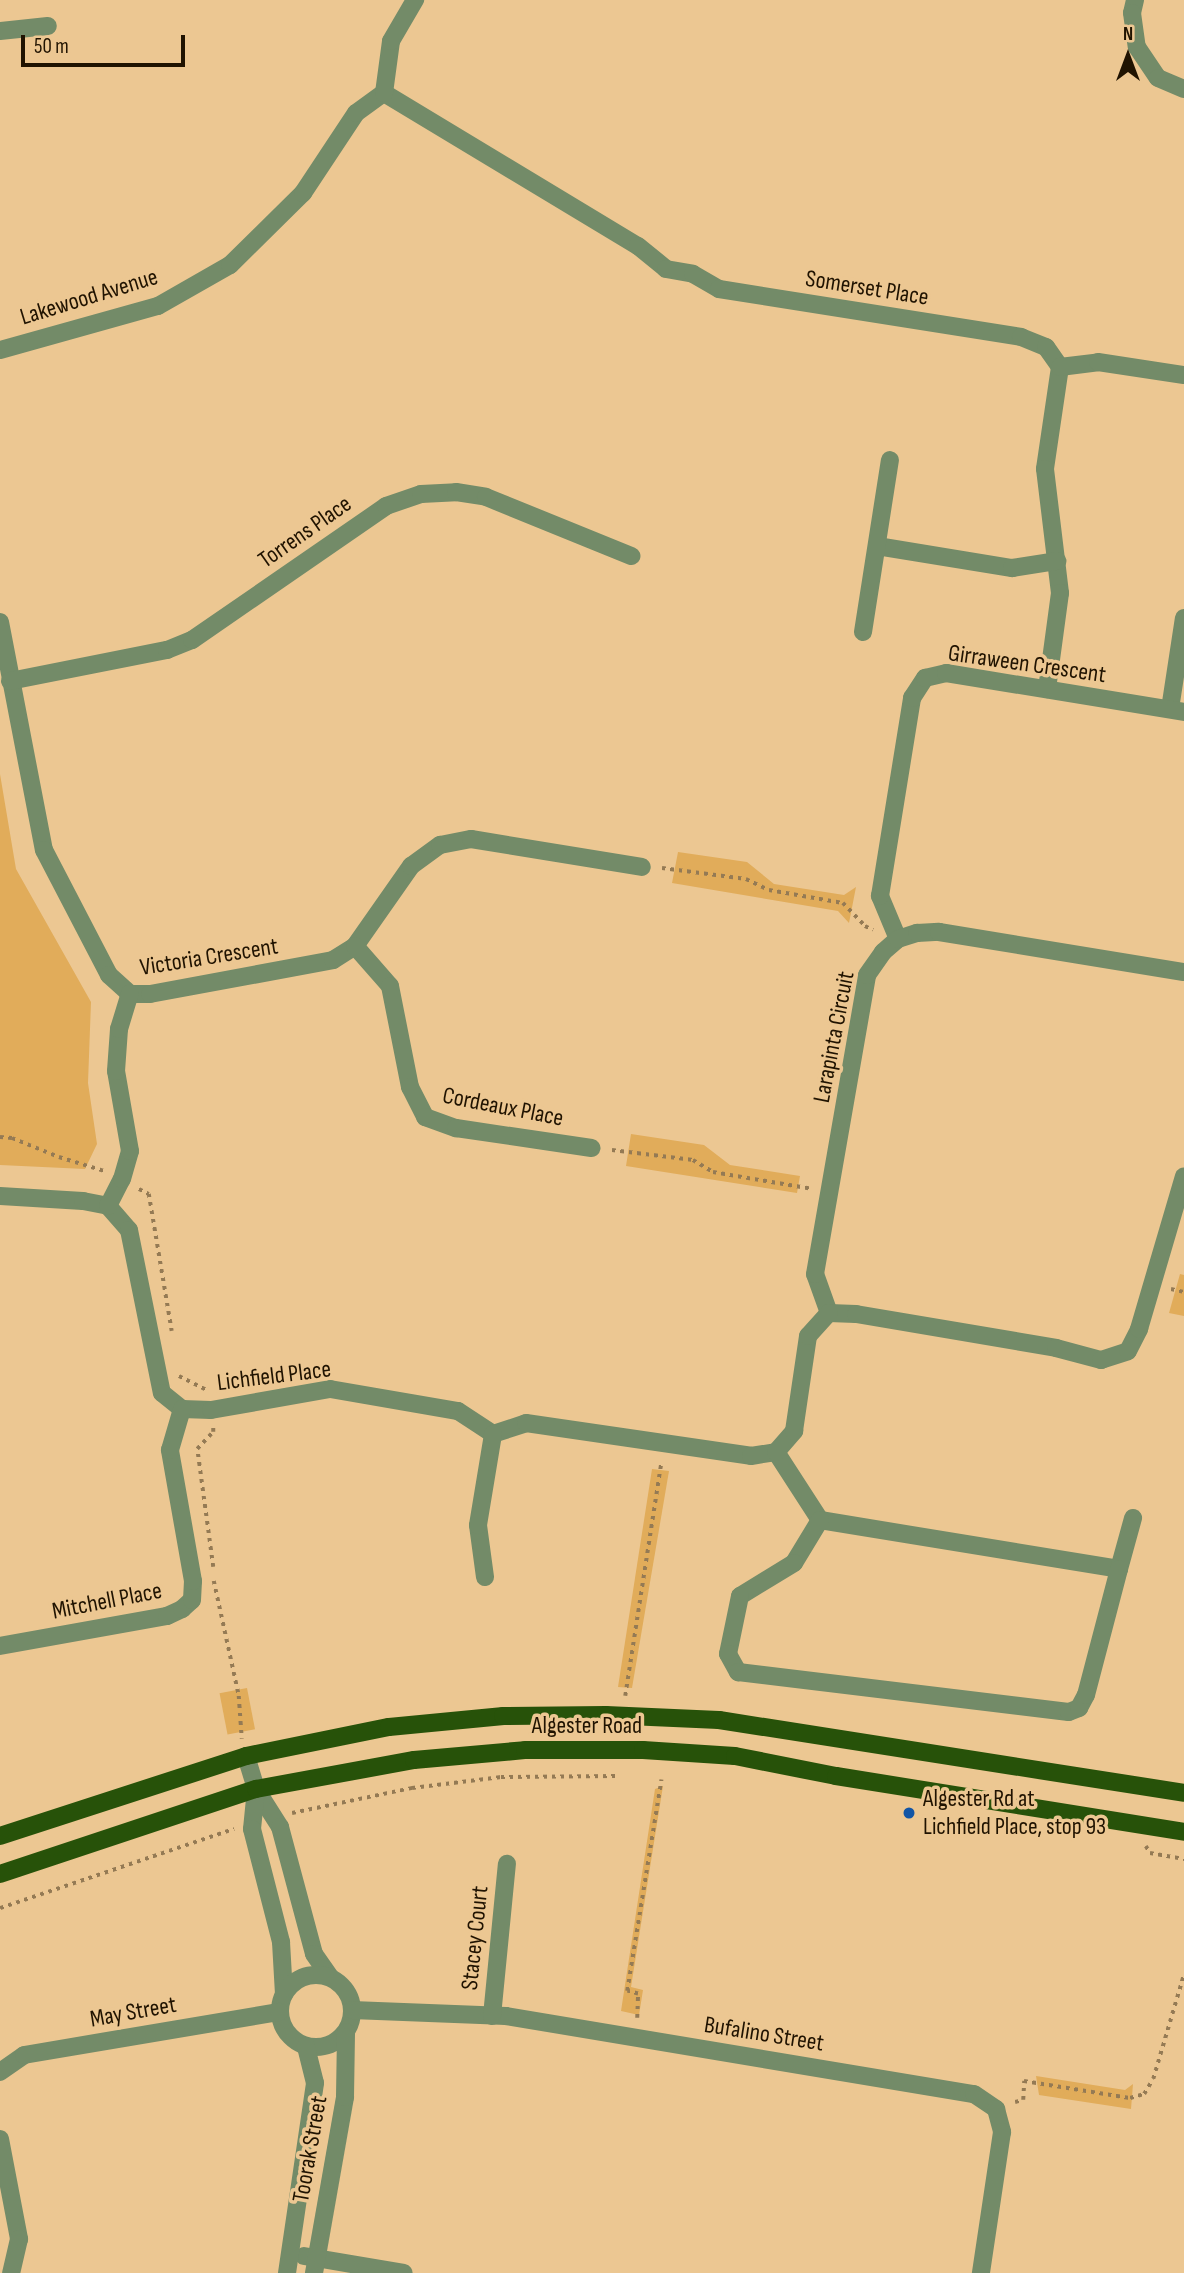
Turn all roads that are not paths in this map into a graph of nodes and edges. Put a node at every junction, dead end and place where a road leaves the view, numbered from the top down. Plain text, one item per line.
1 (415, 0) edge
2 (1135, 0) edge
3 (48, 26) dead end
4 (0, 32) edge
5 (1184, 89) edge
6 (384, 93) junction
7 (0, 350) edge
8 (1060, 367) junction
9 (1184, 375) edge
10 (890, 460) dead end
11 (877, 546) junction
12 (631, 556) dead end
13 (1057, 561) junction
14 (1184, 618) edge
15 (0, 622) edge
16 (863, 632) dead end
17 (10, 681) junction
18 (1046, 689) junction
19 (1177, 710) edge
20 (642, 867) road end
21 (895, 933) junction
22 (355, 946) junction
23 (1184, 972) edge
24 (130, 994) junction
25 (593, 1147) road end
26 (1184, 1176) edge
27 (0, 1196) edge
28 (108, 1206) junction
29 (829, 1313) junction
30 (182, 1409) junction
31 (493, 1434) junction
32 (776, 1452) junction
33 (1133, 1518) dead end
34 (820, 1520) junction
35 (1119, 1569) junction
36 (485, 1577) dead end
37 (0, 1646) edge
38 (244, 1748) junction
39 (256, 1789) junction
40 (1184, 1793) edge
41 (1184, 1832) edge
42 (0, 1836) edge
43 (507, 1864) dead end
44 (0, 1874) edge
45 (331, 1978) junction
46 (284, 1994) junction
47 (352, 2010) junction
48 (279, 2012) junction
49 (492, 2016) junction
50 (346, 2032) junction
51 (306, 2046) junction
52 (0, 2072) edge
53 (0, 2139) edge
54 (290, 2254) junction
55 (315, 2266) edge
56 (10, 2273) edge
57 (287, 2273) edge
58 (404, 2273) edge
59 (981, 2273) edge

1 - 6 street
2 - 5 street
3 - 4 street
6 - 7 street, Lakewood Avenue
6 - 8 street, Somerset Place
8 - 9 street
8 - 13 street
10 - 11 street
11 - 13 street
11 - 16 street
12 - 17 street, Torrens Place
13 - 18 street
14 - 19 street
15 - 17 street, Victoria Crescent
17 - 24 street, Victoria Crescent
18 - 19 street, Girraween Crescent
18 - 21 street, Girraween Crescent
20 - 22 street, Victoria Crescent
21 - 23 street
21 - 29 street, Larapinta Circuit
22 - 24 street, Victoria Crescent
22 - 25 street, Cordeaux Place
24 - 28 street
26 - 29 street
27 - 28 street
28 - 30 street
29 - 32 street
30 - 31 street, Lichfield Place
30 - 37 street, Mitchell Place
31 - 32 street
31 - 36 street
32 - 34 street
33 - 35 street
34 - 35 street
34 - 35 street
38 - 39 street
38 - 40 main road, Algester Road
38 - 42 main road, Algester Road
39 - 41 main road, Algester Road
39 - 44 main road, Algester Road
39 - 45 street
39 - 46 street
43 - 49 street, Stacey Court
45 - 46 street
45 - 47 street
46 - 48 street
47 - 49 street, Bufalino Street
47 - 50 street
48 - 51 street
48 - 52 street, May Street
49 - 59 street, Bufalino Street
50 - 51 street
50 - 55 street, Toorak Street
51 - 54 street, Toorak Street
53 - 56 street
54 - 55 street
54 - 57 street, Toorak Street
55 - 58 street

